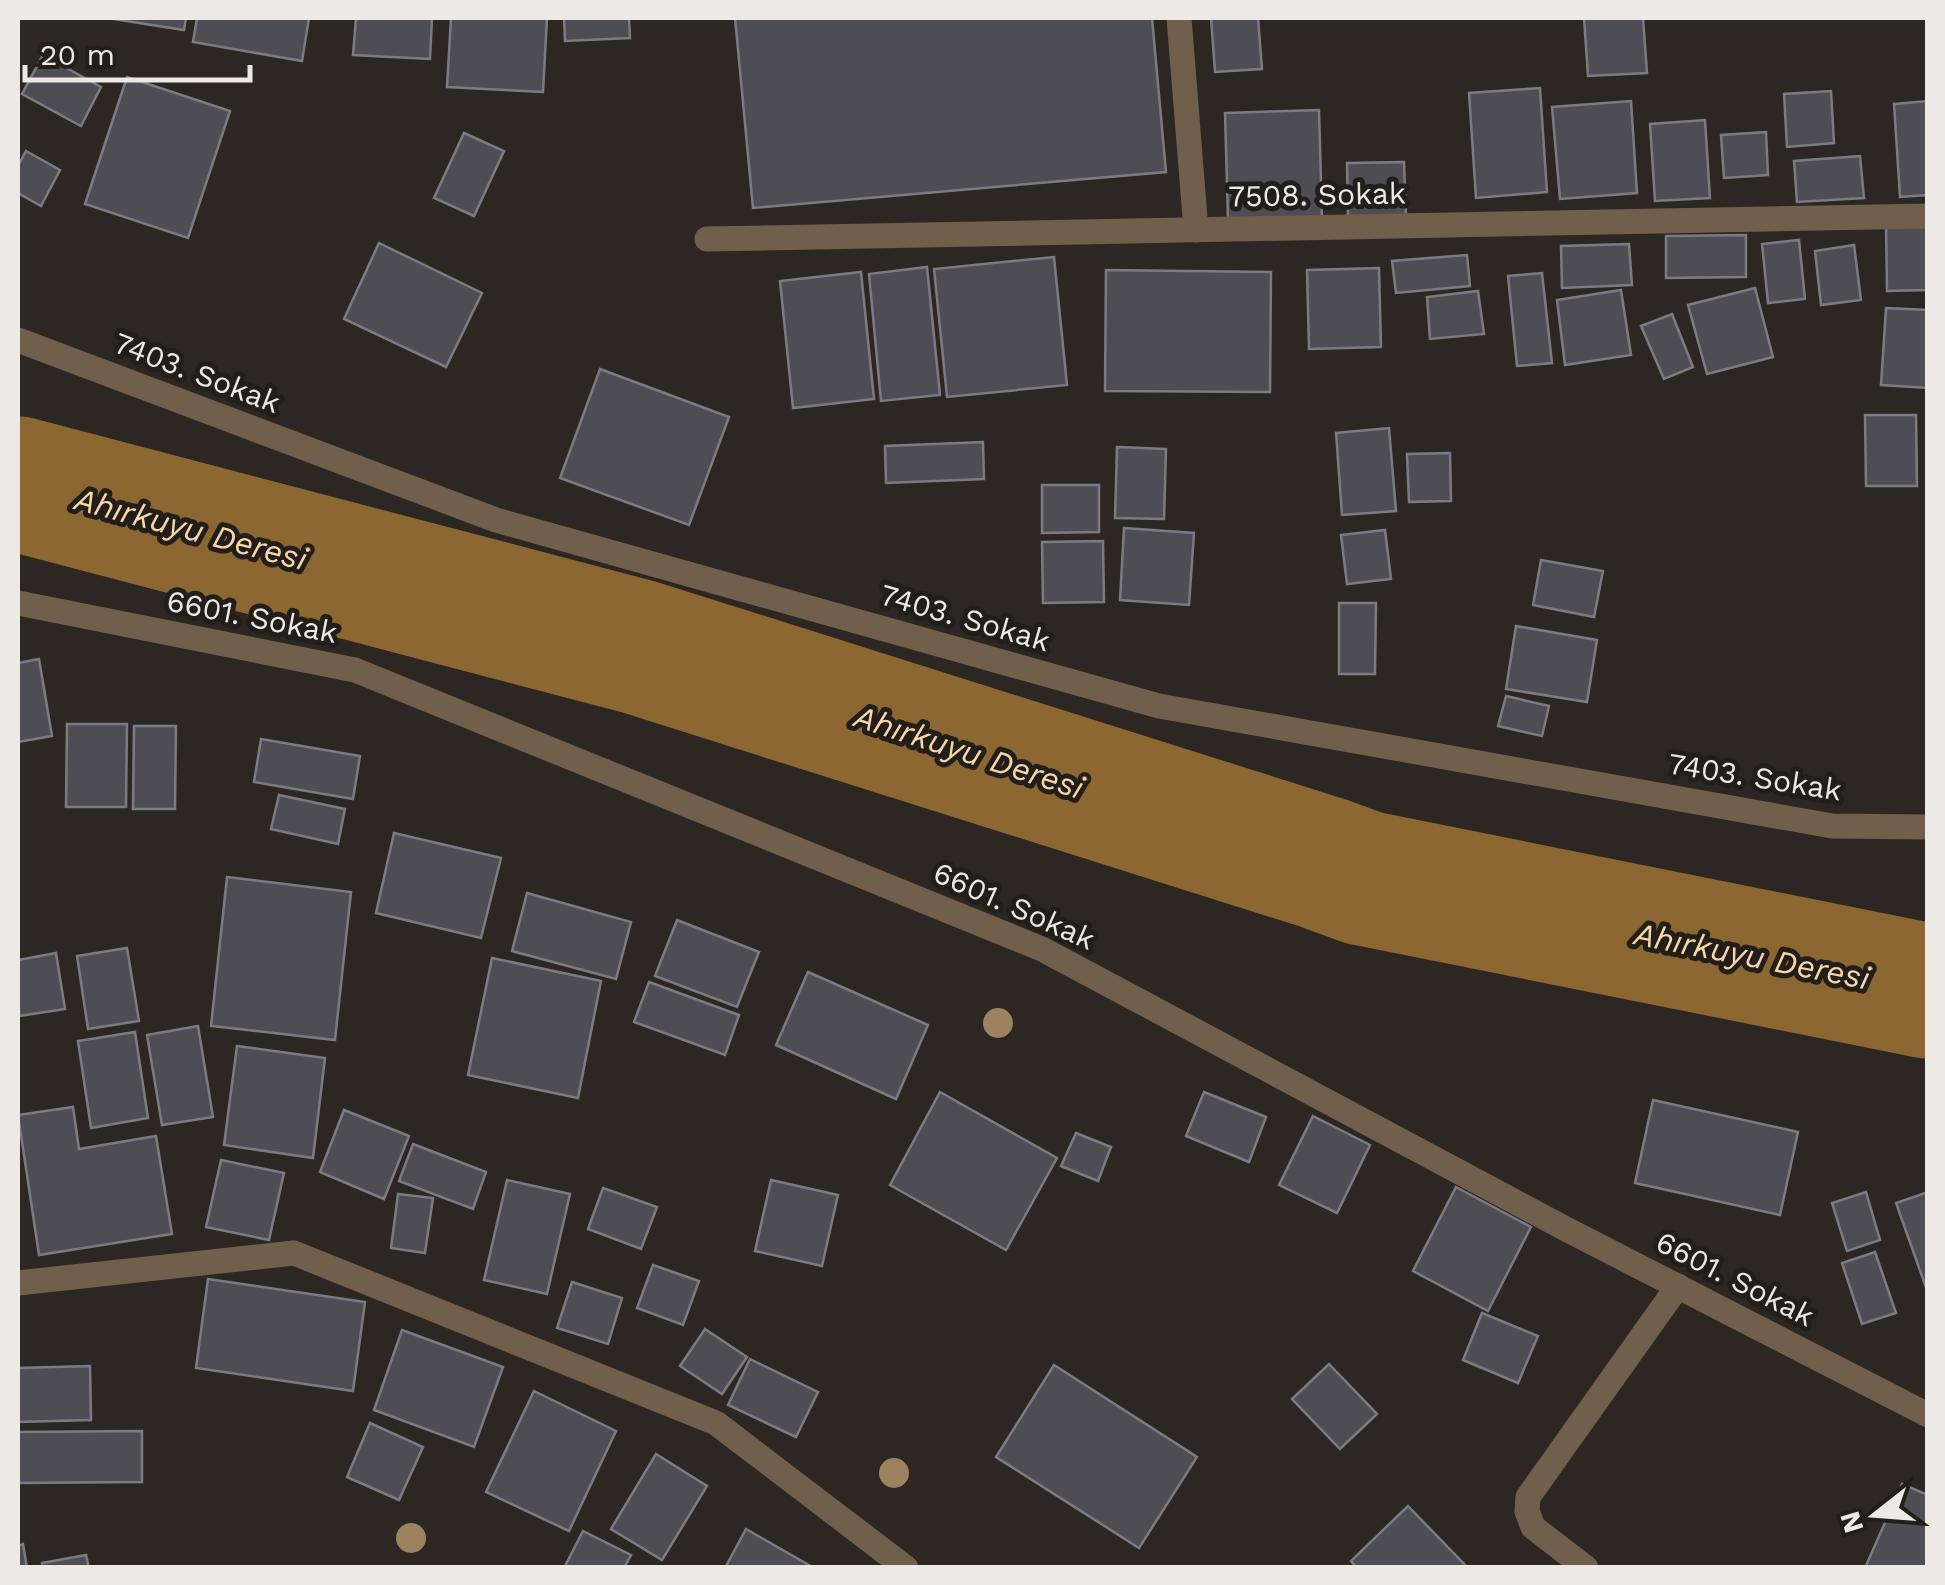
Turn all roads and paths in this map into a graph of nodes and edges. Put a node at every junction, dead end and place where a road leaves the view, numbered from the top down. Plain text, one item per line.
1 (1179, 18) edge
2 (1928, 216) edge
3 (1196, 230) junction
4 (708, 239) dead end
5 (18, 340) edge
6 (18, 603) edge
7 (1928, 827) edge
8 (18, 1283) edge
9 (1678, 1286) junction
10 (1928, 1415) edge
11 (906, 1568) edge
12 (1586, 1568) edge

1 - 3 street
2 - 3 street, 7508. Sokak
3 - 4 street, 7508. Sokak
5 - 7 street, 7403. Sokak
6 - 9 street, 6601. Sokak
8 - 11 street
9 - 10 street, 6601. Sokak
9 - 12 street

